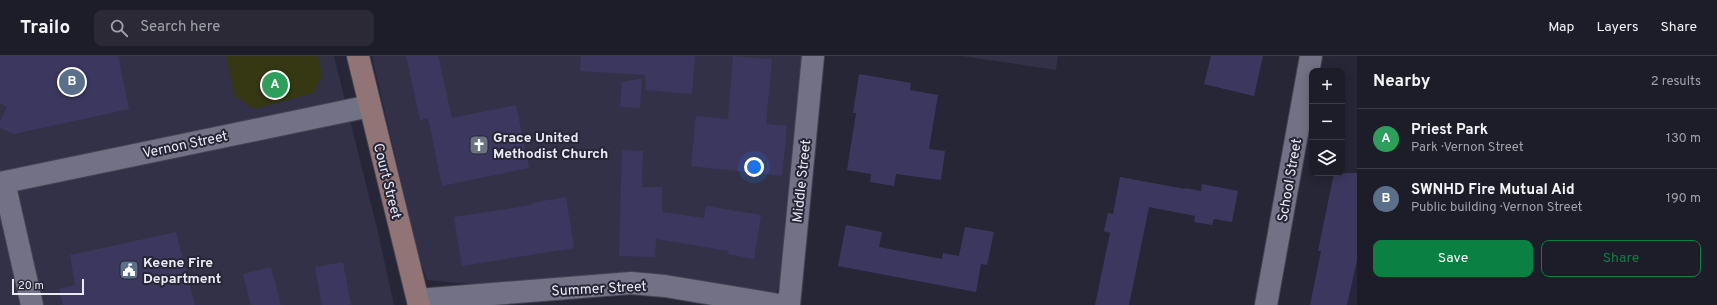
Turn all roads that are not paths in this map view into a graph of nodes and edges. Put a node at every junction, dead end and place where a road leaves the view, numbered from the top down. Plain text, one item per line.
1 (358, 56) edge
2 (814, 56) edge
3 (1311, 56) edge
4 (370, 106) junction
5 (2, 182) edge
6 (418, 302) edge
7 (32, 305) edge
8 (779, 305) edge
9 (789, 305) edge
10 (1266, 305) edge

1 - 4 main road, Court Street
2 - 9 street, Middle Street
3 - 10 street, School Street
4 - 5 street, Vernon Street
4 - 6 main road, Court Street
5 - 7 street
6 - 8 street, Summer Street

